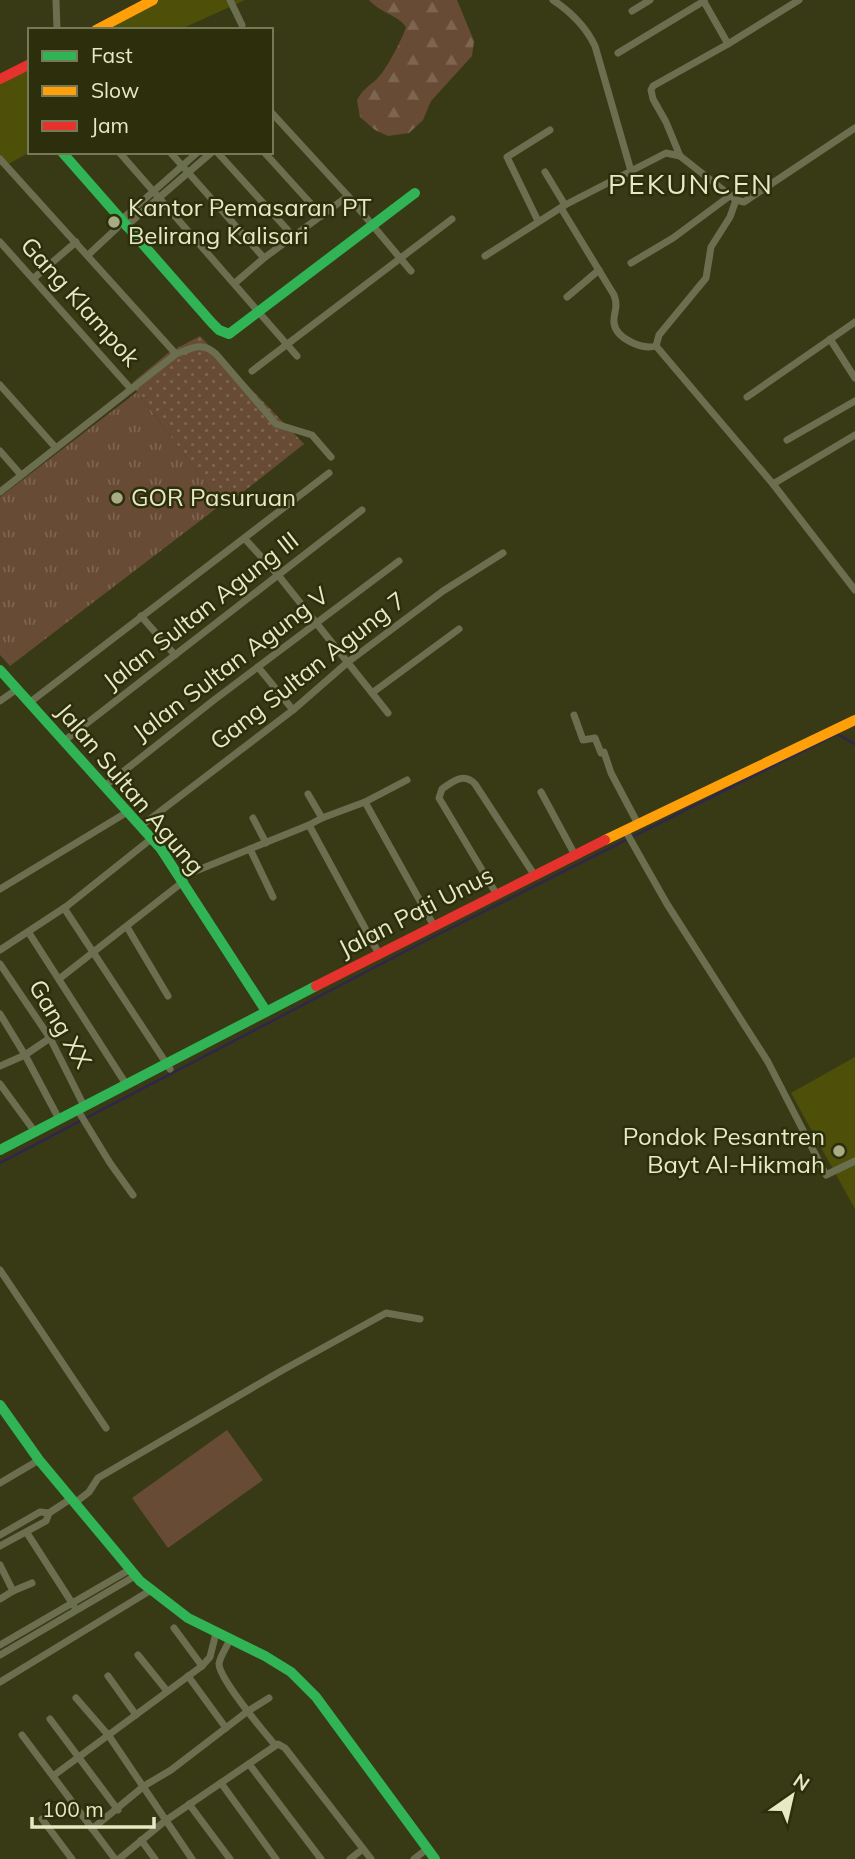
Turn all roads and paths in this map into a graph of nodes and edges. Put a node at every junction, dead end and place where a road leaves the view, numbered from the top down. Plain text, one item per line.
1 (55, 0) edge
2 (153, 0) edge
3 (230, 0) edge
4 (553, 0) edge
5 (650, 0) edge
6 (704, 0) edge
7 (799, 0) edge
8 (632, 11) dead end
9 (242, 24) dead end
10 (57, 28) edge
11 (100, 28) edge
12 (728, 44) junction
13 (618, 53) dead end
14 (28, 65) edge
15 (0, 79) edge
16 (273, 114) edge
17 (855, 128) edge
18 (550, 130) dead end
19 (69, 154) edge
20 (121, 154) edge
21 (172, 154) edge
22 (196, 154) edge
23 (212, 154) edge
24 (217, 154) edge
25 (266, 154) edge
26 (680, 156) junction
27 (1, 160) edge
28 (184, 170) junction
29 (631, 171) junction
30 (545, 172) dead end
31 (152, 191) junction
32 (415, 193) dead end
33 (348, 196) junction
34 (733, 198) junction
35 (158, 199) junction
36 (563, 206) junction
37 (322, 216) junction
38 (452, 219) dead end
39 (538, 221) junction
40 (121, 225) junction
41 (373, 227) junction
42 (293, 237) junction
43 (0, 242) edge
44 (76, 242) junction
45 (88, 254) junction
46 (485, 256) dead end
47 (264, 258) junction
48 (400, 259) junction
49 (631, 263) dead end
50 (599, 270) junction
51 (411, 271) dead end
52 (34, 278) junction
53 (235, 283) junction
54 (567, 297) dead end
55 (257, 312) junction
56 (855, 322) edge
57 (830, 340) junction
58 (287, 344) junction
59 (656, 346) junction
60 (173, 350) junction
61 (297, 356) dead end
62 (252, 371) dead end
63 (855, 376) edge
64 (0, 385) edge
65 (129, 386) junction
66 (747, 397) dead end
67 (855, 401) edge
68 (855, 435) edge
69 (787, 440) dead end
70 (53, 445) junction
71 (0, 452) edge
72 (331, 457) dead end
73 (18, 472) junction
74 (329, 473) dead end
75 (773, 484) junction
76 (0, 492) edge
77 (362, 510) dead end
78 (244, 539) junction
79 (503, 553) dead end
80 (399, 561) dead end
81 (278, 575) junction
82 (855, 590) edge
83 (141, 617) junction
84 (316, 624) junction
85 (459, 629) dead end
86 (175, 655) junction
87 (348, 662) junction
88 (258, 667) junction
89 (0, 670) edge
90 (17, 689) junction
91 (372, 693) junction
92 (0, 701) edge
93 (29, 703) junction
94 (293, 710) junction
95 (388, 713) dead end
96 (574, 715) dead end
97 (855, 720) edge
98 (64, 741) junction
99 (407, 780) dead end
100 (105, 786) junction
101 (541, 792) dead end
102 (308, 794) dead end
103 (365, 802) junction
104 (129, 811) junction
105 (253, 818) dead end
106 (322, 818) junction
107 (638, 824) junction
108 (309, 825) junction
109 (141, 826) junction
110 (627, 836) junction
111 (266, 843) junction
112 (156, 844) junction
113 (250, 849) junction
114 (575, 855) junction
115 (535, 876) junction
116 (183, 879) junction
117 (0, 889) edge
118 (497, 895) junction
119 (273, 897) dead end
120 (67, 913) junction
121 (435, 926) junction
122 (127, 927) junction
123 (31, 937) junction
124 (0, 950) edge
125 (92, 953) junction
126 (379, 954) junction
127 (0, 964) edge
128 (59, 979) junction
129 (167, 996) dead end
130 (266, 1011) junction
131 (0, 1014) edge
132 (50, 1038) junction
133 (25, 1055) junction
134 (0, 1066) edge
135 (168, 1066) junction
136 (0, 1084) edge
137 (126, 1084) junction
138 (82, 1114) junction
139 (59, 1119) junction
140 (34, 1132) junction
141 (0, 1150) edge
142 (855, 1161) edge
143 (133, 1195) dead end
144 (0, 1270) edge
145 (420, 1319) dead end
146 (0, 1405) edge
147 (5, 1422) edge
148 (106, 1428) dead end
149 (39, 1460) junction
150 (0, 1483) edge
151 (74, 1500) junction
152 (49, 1513) junction
153 (27, 1532) junction
154 (0, 1535) edge
155 (0, 1546) edge
156 (0, 1565) edge
157 (132, 1573) junction
158 (32, 1583) dead end
159 (151, 1590) junction
160 (13, 1591) junction
161 (0, 1599) edge
162 (72, 1602) junction
163 (76, 1611) junction
164 (30, 1628) junction
165 (174, 1628) dead end
166 (216, 1633) junction
167 (35, 1636) junction
168 (230, 1639) junction
169 (0, 1645) edge
170 (0, 1655) edge
171 (138, 1655) dead end
172 (210, 1657) junction
173 (220, 1661) junction
174 (202, 1666) junction
175 (108, 1676) dead end
176 (188, 1676) junction
177 (0, 1682) edge
178 (167, 1691) junction
179 (76, 1698) dead end
180 (269, 1698) dead end
181 (247, 1711) junction
182 (136, 1715) junction
183 (50, 1719) dead end
184 (226, 1728) junction
185 (22, 1735) dead end
186 (109, 1736) junction
187 (275, 1745) junction
188 (79, 1757) junction
189 (249, 1764) junction
190 (53, 1776) junction
191 (221, 1783) junction
192 (144, 1786) junction
193 (189, 1804) junction
194 (118, 1810) junction
195 (42, 1819) dead end
196 (165, 1821) junction
197 (92, 1829) junction
198 (141, 1840) junction
199 (363, 1849) junction
200 (427, 1849) junction
201 (72, 1859) edge
202 (117, 1859) edge
203 (155, 1859) edge
204 (192, 1859) edge
205 (230, 1859) edge
206 (276, 1859) edge
207 (321, 1859) edge
208 (350, 1859) edge
209 (371, 1859) edge
210 (414, 1859) edge
211 (435, 1859) edge

1 - 10 street
2 - 11 main road
3 - 9 street
4 - 29 street
5 - 8 street
6 - 12 street
6 - 13 street
7 - 12 street
12 - 26 street
14 - 15 main road
16 - 33 street
17 - 34 street
18 - 39 street
19 - 40 main road
20 - 31 street
21 - 28 street
22 - 28 street
23 - 28 street
24 - 42 street
25 - 37 street
26 - 29 street
26 - 34 street
27 - 44 street
28 - 31 street
28 - 35 street
28 - 47 street
29 - 36 street
30 - 36 street
31 - 35 street
31 - 40 street
32 - 41 main road
33 - 37 street
33 - 41 street
34 - 49 street
34 - 59 street
35 - 40 street
35 - 53 street
36 - 39 street
36 - 50 street
37 - 42 street
38 - 48 street
39 - 46 street
40 - 45 street
40 - 55 main road
41 - 48 street
41 - 55 main road
42 - 47 street
43 - 52 street, Gang Klampok
44 - 45 street
44 - 52 street
45 - 60 street
47 - 53 street
48 - 51 street
48 - 58 street
50 - 54 street
50 - 59 street
52 - 65 street, Gang Klampok
53 - 55 street
55 - 58 street
56 - 57 street
57 - 63 street
57 - 66 street
58 - 61 street
58 - 62 street
59 - 75 street
60 - 65 street
60 - 72 street
64 - 70 street
65 - 70 street
67 - 69 street
68 - 75 street
70 - 73 street
71 - 73 street
73 - 76 street
74 - 78 street
75 - 82 street
77 - 81 street, Jalan Sultan Agung III
78 - 81 street
78 - 83 street
79 - 87 street, Gang Sultan Agung 7
80 - 84 street, Jalan Sultan Agung V
81 - 84 street
81 - 86 street, Jalan Sultan Agung III
83 - 86 street
83 - 93 street
84 - 87 street
84 - 88 street, Jalan Sultan Agung V
85 - 91 street
86 - 98 street, Jalan Sultan Agung III
87 - 91 street
87 - 94 street, Gang Sultan Agung 7
88 - 94 street
88 - 100 street, Jalan Sultan Agung V
89 - 90 main road, Jalan Sultan Agung
90 - 92 street
90 - 93 main road, Jalan Sultan Agung
91 - 95 street
93 - 98 main road, Jalan Sultan Agung
94 - 109 street, Gang Sultan Agung 7
96 - 107 street
97 - 107 main road, Jalan Pati Unus
98 - 100 main road, Jalan Sultan Agung
99 - 103 street
100 - 104 main road, Jalan Sultan Agung
101 - 114 street
102 - 106 street
103 - 106 street
103 - 121 street
104 - 109 main road, Jalan Sultan Agung
104 - 117 street
105 - 111 street
106 - 108 street
107 - 110 main road, Jalan Pati Unus
108 - 111 street
108 - 126 street
109 - 112 main road, Jalan Sultan Agung
110 - 114 main road, Jalan Pati Unus
110 - 142 street
111 - 113 street
112 - 116 main road, Jalan Sultan Agung
112 - 120 street
113 - 116 street
113 - 119 street
114 - 115 main road, Jalan Pati Unus
115 - 118 main road, Jalan Pati Unus
115 - 118 street
116 - 122 street
116 - 130 main road, Jalan Sultan Agung
118 - 121 main road, Jalan Pati Unus
120 - 123 street
120 - 125 street
121 - 126 main road, Jalan Pati Unus
122 - 125 street
122 - 129 street
123 - 124 street
123 - 128 street
125 - 128 street
125 - 135 street
126 - 130 main road, Jalan Pati Unus
127 - 132 street, Gang XX
128 - 137 street
130 - 135 main road, Jalan Pati Unus
131 - 133 street
132 - 133 street
132 - 138 street, Gang XX
133 - 134 street
133 - 139 street
135 - 137 main road, Jalan Pati Unus
136 - 140 street
137 - 138 main road, Jalan Pati Unus
138 - 139 main road, Jalan Pati Unus
138 - 143 street, Gang XX
139 - 140 main road, Jalan Pati Unus
140 - 141 main road, Jalan Pati Unus
144 - 148 street
145 - 151 street
146 - 147 main road
147 - 149 main road
149 - 150 street
149 - 151 main road
151 - 152 street
151 - 157 main road
152 - 153 street
152 - 154 street
153 - 155 street
153 - 162 street
156 - 160 street
157 - 159 main road
157 - 162 street
157 - 163 street
158 - 160 street
159 - 166 main road
159 - 177 street
160 - 161 street
162 - 163 street
162 - 164 street
163 - 167 street
164 - 167 street
164 - 169 street
165 - 174 street
166 - 168 main road
166 - 172 street
167 - 170 street
168 - 173 street
168 - 200 main road
171 - 178 street
172 - 173 street
172 - 174 street
173 - 181 street
174 - 176 street
175 - 182 street
176 - 178 street
176 - 184 street
178 - 182 street
179 - 186 street
180 - 181 street
181 - 184 street
181 - 187 street
182 - 186 street
183 - 188 street
184 - 192 street
185 - 190 street
186 - 188 street
186 - 192 street
187 - 189 street
187 - 199 street
188 - 190 street
188 - 194 street
189 - 191 street
189 - 207 street
190 - 197 street
191 - 193 street
191 - 206 street
192 - 194 street
192 - 196 street
193 - 196 street
193 - 205 street
194 - 197 street
195 - 201 street
196 - 198 street
196 - 204 street
197 - 202 street
198 - 202 street
198 - 203 street
199 - 208 street
199 - 209 street
200 - 210 street
200 - 211 main road

